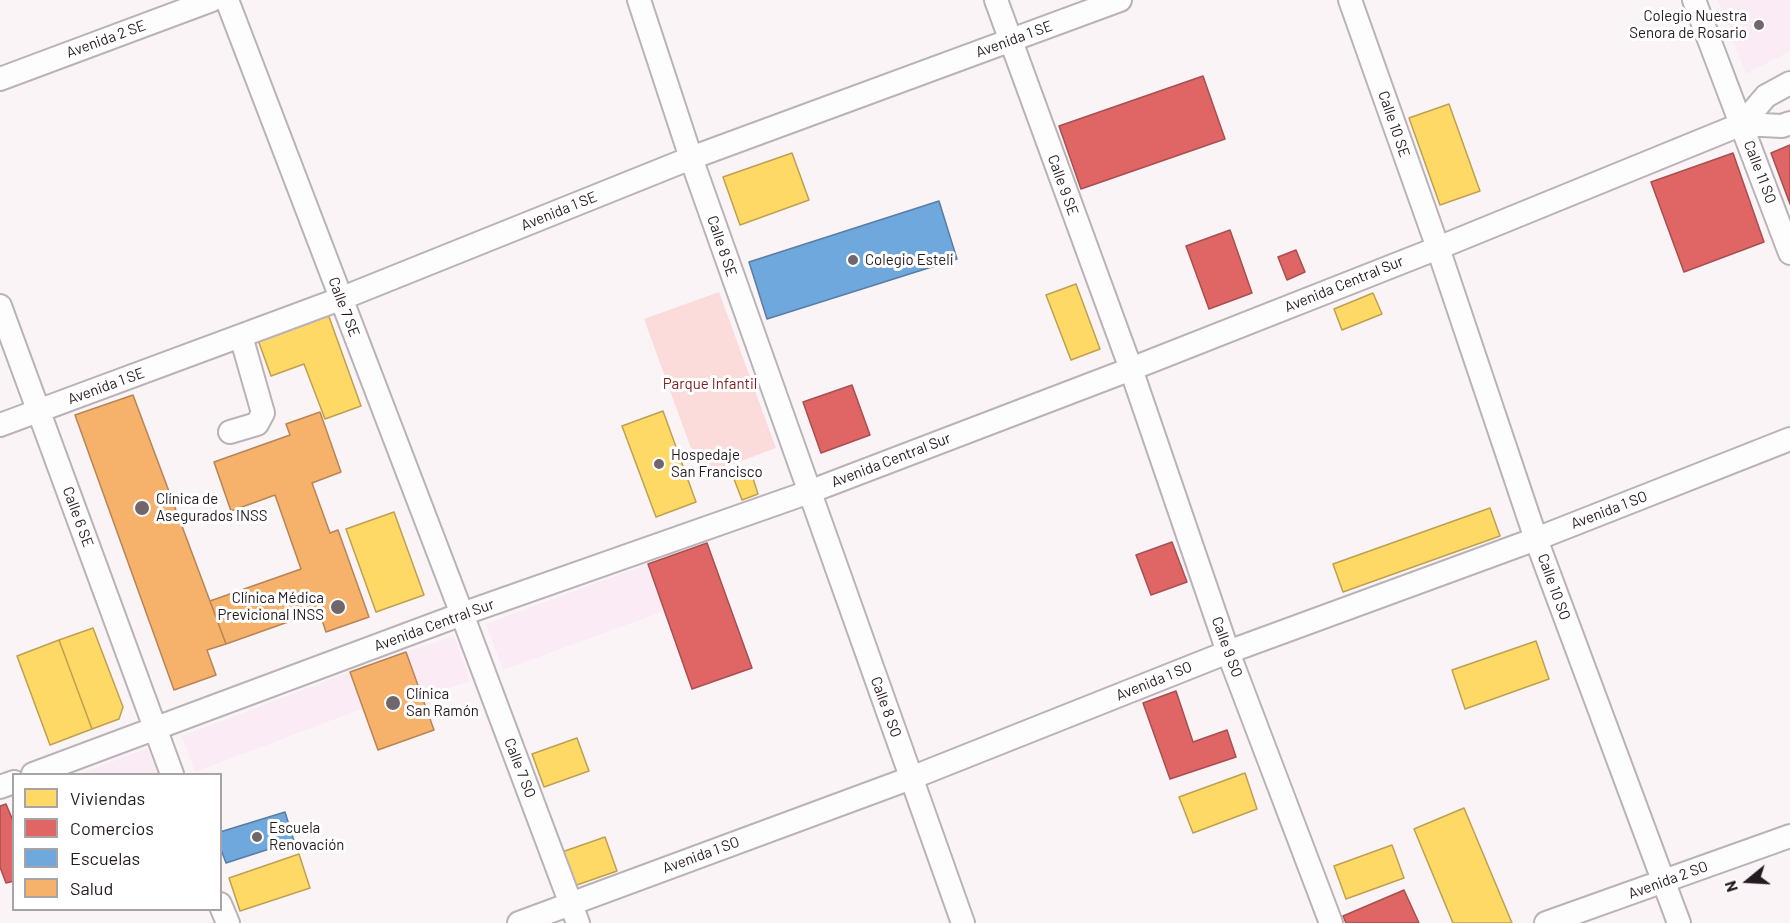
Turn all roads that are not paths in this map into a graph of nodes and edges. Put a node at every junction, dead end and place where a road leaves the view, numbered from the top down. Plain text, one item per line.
1 (212, 0) edge
2 (227, 0) edge
3 (639, 0) edge
4 (996, 0) edge
5 (1120, 0) edge
6 (1350, 0) edge
7 (1694, 0) edge
8 (1010, 40) junction
9 (0, 79) edge
10 (1790, 83) edge
11 (1790, 123) edge
12 (1742, 124) junction
13 (691, 158) junction
14 (1438, 248) junction
15 (1790, 253) edge
16 (340, 299) junction
17 (0, 306) edge
18 (241, 336) junction
19 (1131, 369) junction
20 (39, 410) junction
21 (0, 425) edge
22 (230, 432) dead end
23 (1790, 439) edge
24 (809, 492) junction
25 (1536, 539) junction
26 (462, 614) junction
27 (1228, 652) junction
28 (155, 728) junction
29 (36, 773) edge
30 (172, 773) edge
31 (911, 778) junction
32 (1790, 836) edge
33 (1664, 882) junction
34 (222, 909) edge
35 (574, 913) edge
36 (228, 923) edge
37 (519, 923) edge
38 (963, 923) edge
39 (1331, 923) edge
40 (1546, 923) edge
41 (1678, 923) edge

1 - 9 street, Avenida 2 SE
2 - 16 street, Calle 7 SE
3 - 13 street, Calle 8 SE
4 - 8 street, Calle 9 SE
5 - 8 street, Avenida 1 SE
6 - 14 street, Calle 10 SE
7 - 12 street, Calle 11 SO
8 - 13 street, Avenida 1 SE
8 - 19 street, Calle 9 SE
10 - 12 street, Avenida Central Sur
11 - 12 street, Avenida Central Sur
12 - 14 street, Avenida Central Sur
12 - 15 street, Calle 11 SO
13 - 16 street, Avenida 1 SE
13 - 24 street, Calle 8 SE
14 - 19 street, Avenida Central Sur
14 - 25 street, Calle 10 SO
16 - 18 street, Avenida 1 SE
16 - 26 street, Calle 7 SE
17 - 20 street, Calle 6 SE
18 - 20 street, Avenida 1 SE
18 - 22 street
19 - 24 street, Avenida Central Sur
19 - 27 street, Calle 9 SO
20 - 21 street, Avenida 1 SE
20 - 28 street, Calle 6 SE
23 - 25 street, Avenida 1 SO
24 - 26 street, Avenida Central Sur
24 - 31 street, Calle 8 SO
25 - 27 street, Avenida 1 SO
25 - 33 street, Calle 10 SO
26 - 28 street, Avenida Central Sur
26 - 35 street, Calle 7 SO
27 - 31 street, Avenida 1 SO
27 - 39 street, Calle 9 SO
28 - 29 street, Avenida Central Sur
28 - 30 street, Calle 6 SE
31 - 35 street, Avenida 1 SO
31 - 38 street, Calle 8 SO
32 - 33 street, Avenida 2 SO
33 - 40 street, Avenida 2 SO
33 - 41 street, Calle 10 SO
34 - 36 street
35 - 37 street, Avenida 1 SO

